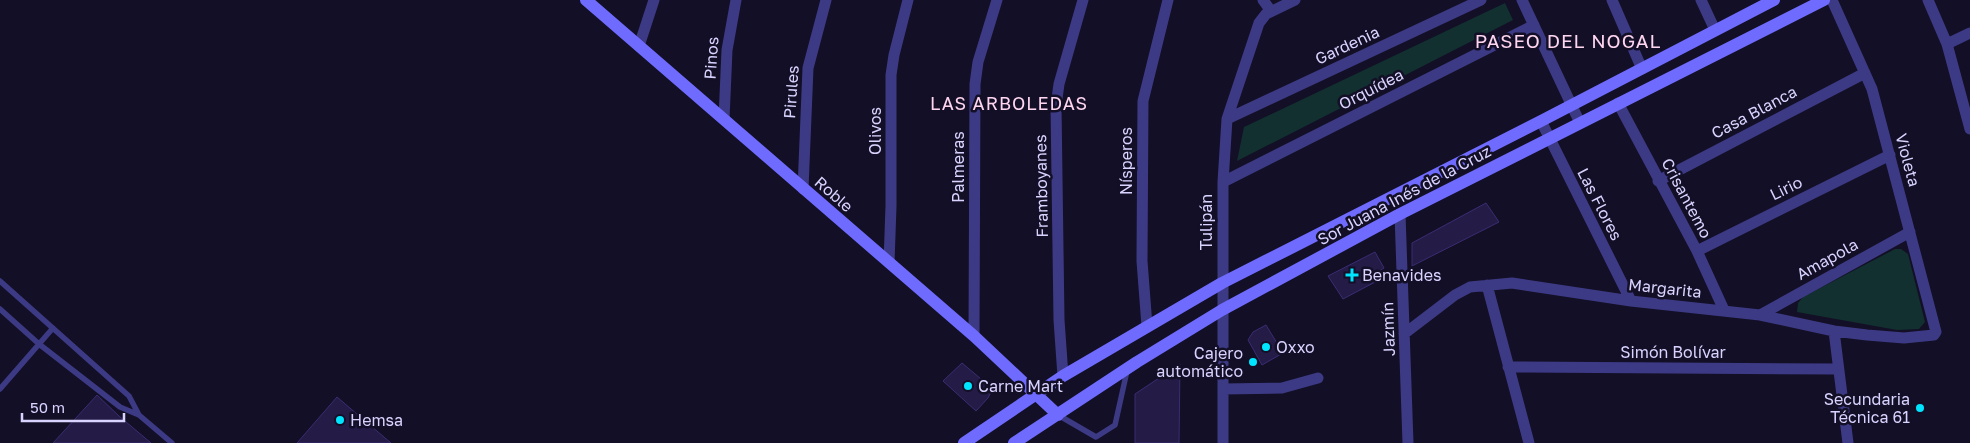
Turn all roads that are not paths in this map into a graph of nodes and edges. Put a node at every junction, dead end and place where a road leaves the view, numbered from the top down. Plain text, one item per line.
1 (586, 0) edge
2 (654, 0) edge
3 (736, 0) edge
4 (826, 0) edge
5 (908, 0) edge
6 (997, 0) edge
7 (1083, 0) edge
8 (1168, 0) edge
9 (1263, 0) edge
10 (1295, 0) edge
11 (1481, 0) edge
12 (1522, 0) edge
13 (1612, 0) edge
14 (1701, 0) edge
15 (1774, 0) edge
16 (1824, 0) edge
17 (1832, 0) edge
18 (1928, 0) edge
19 (1271, 11) junction
20 (1534, 25) junction
21 (1715, 30) junction
22 (1970, 33) edge
23 (1947, 44) junction
24 (639, 46) junction
25 (1642, 69) junction
26 (1865, 73) junction
27 (1618, 103) junction
28 (1571, 105) junction
29 (1227, 119) junction
30 (724, 120) junction
31 (1541, 121) junction
32 (1580, 123) junction
33 (1970, 129) edge
34 (1549, 139) junction
35 (1890, 155) junction
36 (1658, 181) junction
37 (1222, 182) junction
38 (803, 189) junction
39 (1400, 214) junction
40 (1322, 232) junction
41 (1910, 232) junction
42 (1331, 251) junction
43 (1697, 251) junction
44 (889, 263) junction
45 (0, 281) edge
46 (1222, 283) junction
47 (1486, 285) junction
48 (1631, 302) junction
49 (0, 309) edge
50 (1222, 310) junction
51 (1724, 310) junction
52 (1760, 315) junction
53 (1147, 326) junction
54 (53, 328) junction
55 (1834, 331) junction
56 (1404, 334) junction
57 (1935, 334) joint
58 (974, 336) junction
59 (39, 344) junction
60 (1508, 367) junction
61 (1128, 369) junction
62 (1838, 369) junction
63 (1063, 376) junction
64 (1318, 378) dead end
65 (0, 389) edge
66 (1223, 389) junction
67 (1036, 394) junction
68 (139, 415) junction
69 (1058, 415) junction
70 (172, 443) edge
71 (964, 443) edge
72 (1014, 443) edge
73 (1223, 443) edge
74 (1408, 443) edge
75 (1529, 443) edge
76 (1848, 443) edge

1 - 24 main road, Roble
2 - 24 street
3 - 30 street, Pinos
4 - 38 street, Pirules
5 - 44 street, Olivos
6 - 58 street, Palmeras
7 - 63 street, Framboyanes
8 - 53 street, Nísperos
9 - 19 street
10 - 19 street
11 - 29 street, Gardenia
12 - 20 street
13 - 25 street
14 - 21 street
15 - 21 main road, Sor Juana Inés de la Cruz
16 - 27 main road, Sor Juana Inés de la Cruz
17 - 26 street, Violeta
18 - 23 street
19 - 29 street, Tulipán
20 - 28 street
20 - 37 street, Orquídea
21 - 25 main road, Sor Juana Inés de la Cruz
22 - 23 street
23 - 33 street
24 - 30 main road, Roble
25 - 28 main road, Sor Juana Inés de la Cruz
26 - 35 street, Violeta
26 - 36 street, Casa Blanca
27 - 32 main road, Sor Juana Inés de la Cruz
27 - 36 street, Crisantemo
28 - 31 main road, Sor Juana Inés de la Cruz
28 - 32 street
29 - 37 street, Tulipán
30 - 38 main road, Roble
31 - 34 street, Las Flores
31 - 40 main road, Sor Juana Inés de la Cruz
32 - 34 main road, Sor Juana Inés de la Cruz
34 - 39 main road, Sor Juana Inés de la Cruz
34 - 48 street, Las Flores
35 - 41 street, Violeta
35 - 43 street, Lirio
36 - 43 street, Crisantemo
37 - 46 street, Tulipán
38 - 44 main road, Roble
39 - 42 main road, Sor Juana Inés de la Cruz
39 - 56 street, Jazmín
40 - 42 main road
40 - 46 main road, Sor Juana Inés de la Cruz
41 - 52 street, Amapola
41 - 57 street, Violeta
42 - 50 main road, Sor Juana Inés de la Cruz
43 - 51 street, Crisantemo
44 - 58 main road, Roble
45 - 54 lane
46 - 50 street, Tulipán
46 - 53 main road, Sor Juana Inés de la Cruz
47 - 48 street, Margarita
47 - 56 street, Margarita
47 - 60 street
48 - 51 street, Margarita
49 - 59 lane
50 - 61 main road, Sor Juana Inés de la Cruz
50 - 66 street, Tulipán
51 - 52 street, Margarita
52 - 55 street, Margarita
53 - 63 main road, Sor Juana Inés de la Cruz
54 - 59 lane
54 - 68 lane
55 - 57 street, Margarita
55 - 62 street
56 - 74 street, Jazmín
58 - 67 main road, Roble
59 - 65 lane
59 - 68 lane
60 - 62 street, Simón Bolívar
60 - 75 street
61 - 69 main road, Sor Juana Inés de la Cruz
61 - 69 lane
62 - 76 street
63 - 67 main road, Sor Juana Inés de la Cruz
64 - 66 street
66 - 73 street, Tulipán
67 - 69 main road, Roble
67 - 71 main road, Sor Juana Inés de la Cruz
68 - 70 lane
69 - 72 main road, Sor Juana Inés de la Cruz

